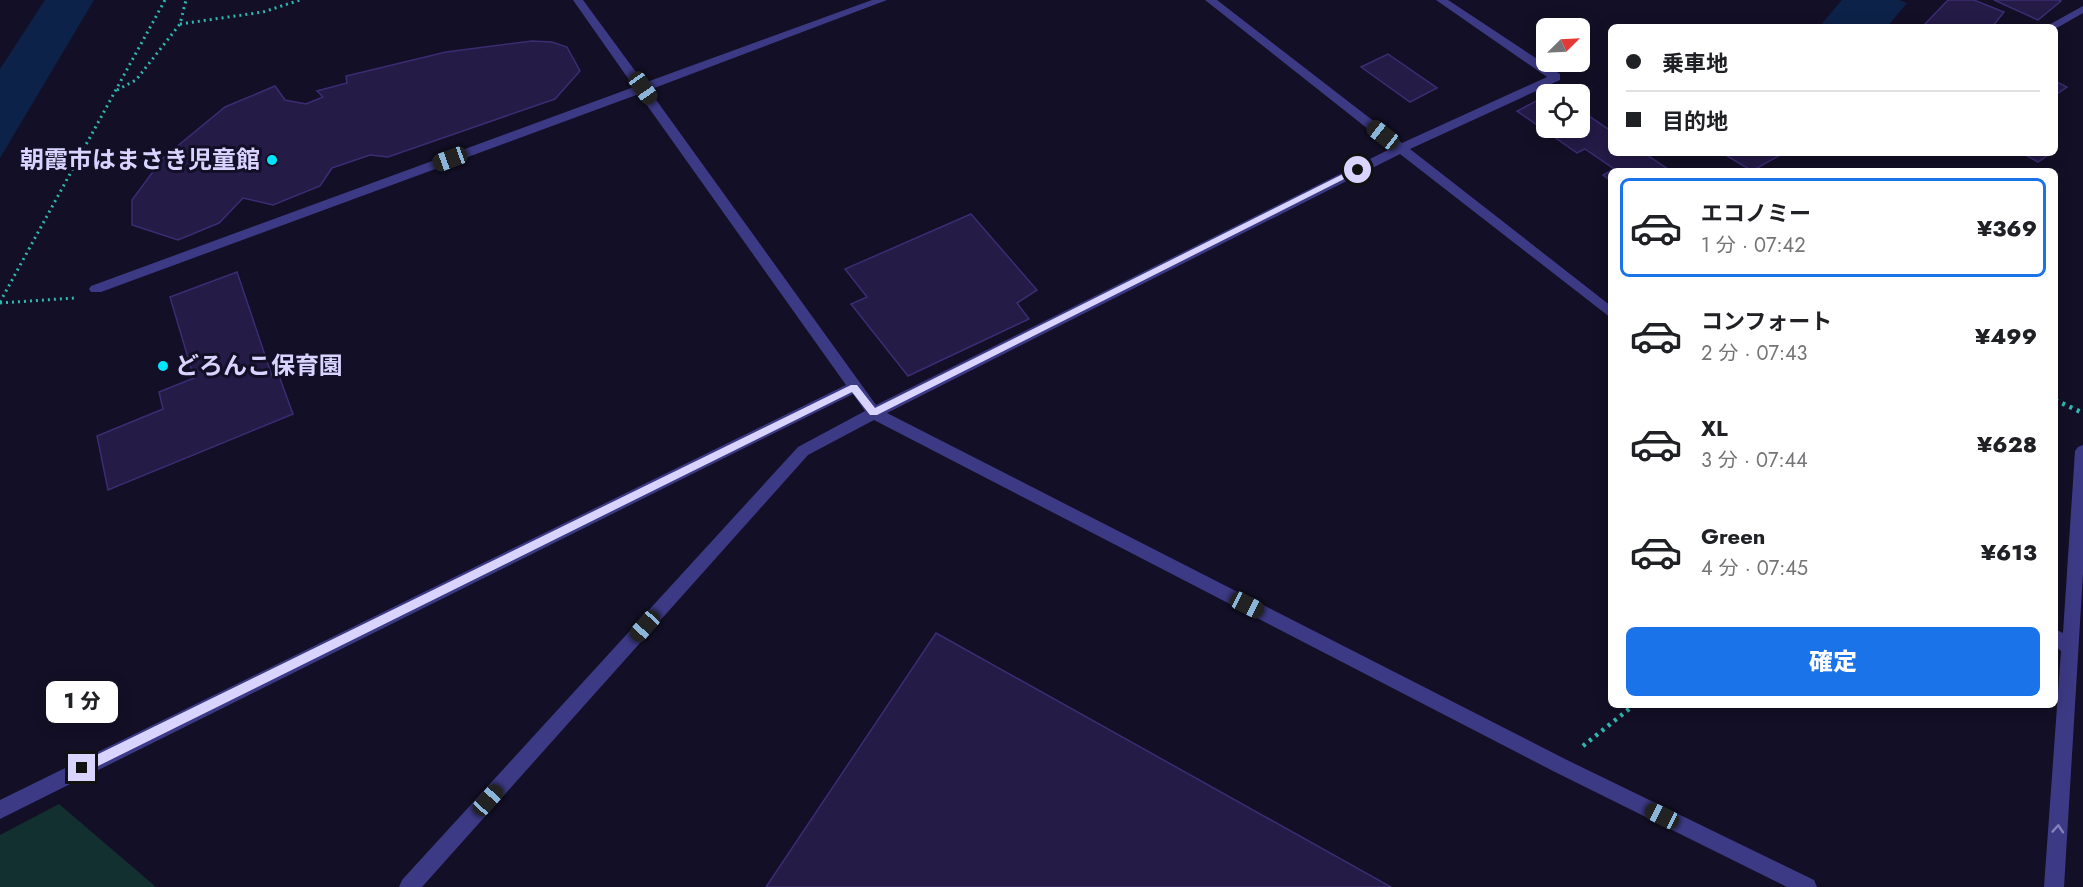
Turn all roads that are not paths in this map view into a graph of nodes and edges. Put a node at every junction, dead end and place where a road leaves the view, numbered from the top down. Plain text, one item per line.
1 (578, 0) edge
2 (882, 0) edge
3 (1210, 0) edge
4 (1441, 0) edge
5 (2083, 9) edge
6 (2056, 24) edge
7 (643, 88) junction
8 (1400, 149) junction
9 (96, 288) road end
10 (1608, 311) edge
11 (854, 387) junction
12 (874, 413) junction
13 (2083, 452) edge
14 (2058, 639) edge
15 (2070, 647) junction
16 (0, 810) edge
17 (409, 887) edge
18 (1807, 887) edge
19 (2054, 887) edge

1 - 7 street
2 - 7 street
3 - 8 street
4 - 8 street
5 - 6 street
7 - 9 street
7 - 11 street
8 - 10 street
8 - 12 street
11 - 12 street
11 - 16 street
12 - 17 street
12 - 18 street
13 - 15 street
14 - 15 street
19 -> 15 street

